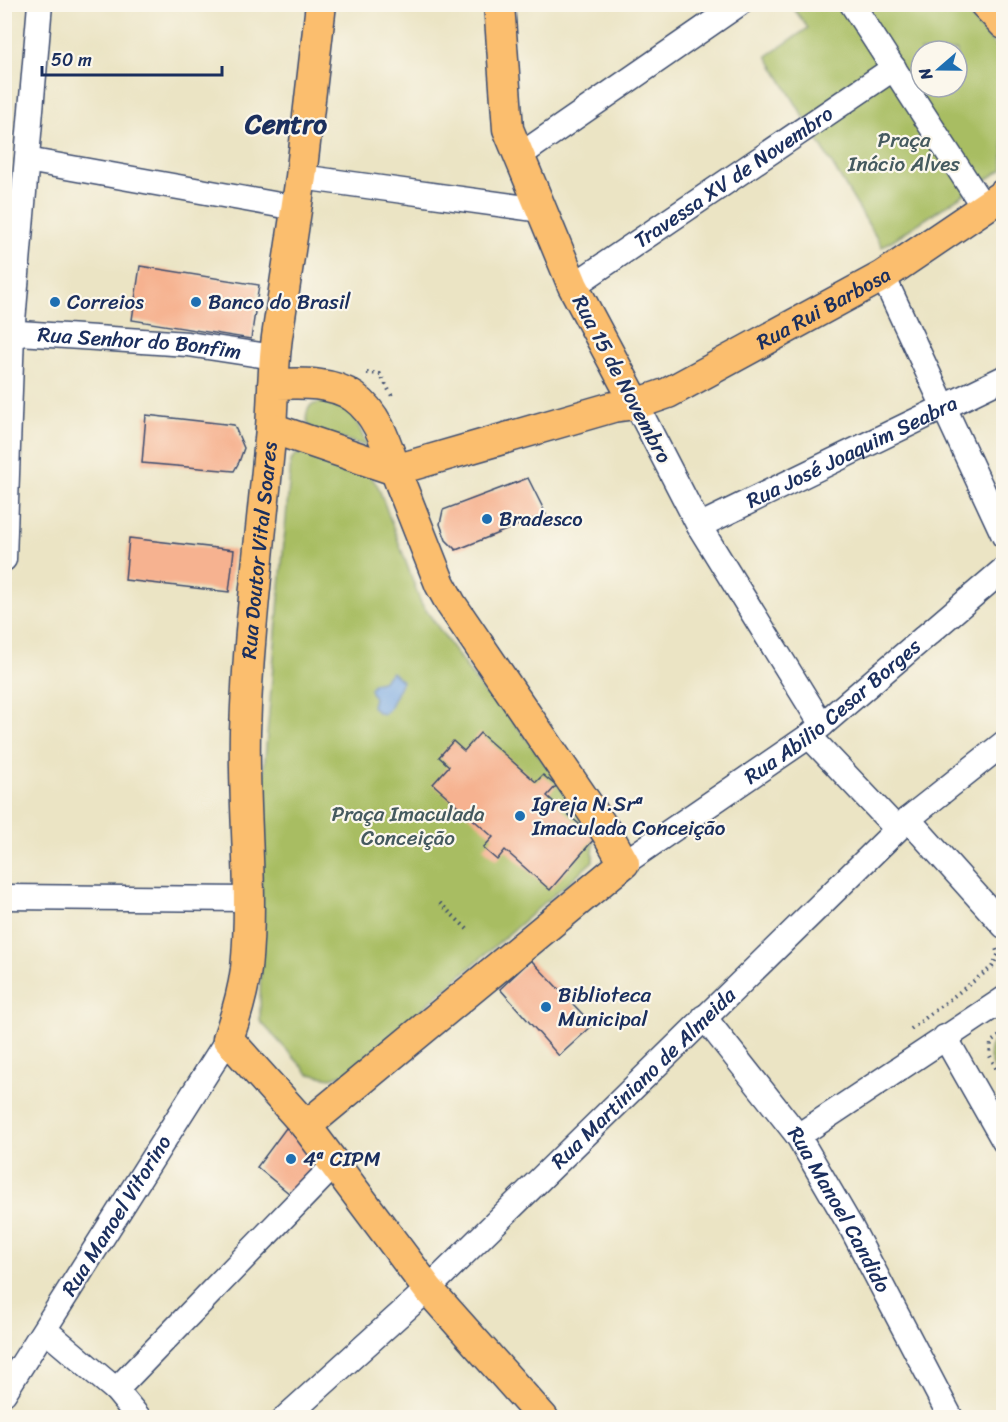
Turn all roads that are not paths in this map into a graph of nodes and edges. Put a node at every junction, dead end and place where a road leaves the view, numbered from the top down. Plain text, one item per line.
1 (40, 4) edge
2 (321, 4) edge
3 (499, 4) edge
4 (739, 4) edge
5 (852, 4) edge
6 (985, 4) edge
7 (1004, 24) edge
8 (894, 68) junction
9 (519, 156) junction
10 (27, 160) junction
11 (300, 177) junction
12 (994, 201) edge
13 (296, 208) junction
14 (541, 210) junction
15 (883, 276) junction
16 (573, 286) junction
17 (8, 332) edge
18 (274, 370) junction
19 (1004, 378) edge
20 (636, 404) junction
21 (944, 407) junction
22 (271, 428) junction
23 (395, 470) junction
24 (699, 526) junction
25 (1004, 536) edge
26 (4, 559) edge
27 (1004, 569) edge
28 (815, 731) junction
29 (1004, 743) edge
30 (902, 824) junction
31 (624, 862) junction
32 (4, 897) edge
33 (248, 899) junction
34 (998, 933) edge
35 (1004, 999) edge
36 (704, 1017) junction
37 (945, 1037) junction
38 (228, 1039) junction
39 (306, 1126) junction
40 (798, 1136) junction
41 (1004, 1141) edge
42 (336, 1163) junction
43 (428, 1289) junction
44 (45, 1330) junction
45 (116, 1390) junction
46 (4, 1394) edge
47 (139, 1418) edge
48 (285, 1418) edge
49 (543, 1418) edge
50 (951, 1418) edge

1 - 10 street
2 - 11 main road, Rua Doutor Vital Soares
3 - 9 main road, Rua 15 de Novembro
4 - 9 street
5 - 8 street
6 - 7 main road
8 - 12 street
8 - 16 street, Travessa XV de Novembro
9 - 14 main road, Rua 15 de Novembro
10 - 13 street
10 - 17 street
11 - 13 main road, Rua Doutor Vital Soares
11 - 14 street
12 - 15 main road, Rua Rui Barbosa
13 - 18 main road, Rua Doutor Vital Soares
14 - 16 main road, Rua 15 de Novembro
15 - 20 main road, Rua Rui Barbosa
15 - 21 street
16 - 20 main road, Rua 15 de Novembro
17 - 18 street, Rua Senhor do Bonfim
17 - 26 street
18 - 22 main road, Rua Doutor Vital Soares
18 - 23 main road
19 - 21 street, Rua José Joaquim Seabra
20 - 23 main road, Rua Rui Barbosa
20 - 24 street, Rua 15 de Novembro
21 - 24 street, Rua José Joaquim Seabra
21 - 25 street
22 - 23 main road
22 - 33 main road, Rua Doutor Vital Soares
23 - 31 main road
24 - 28 street, Rua 15 de Novembro
27 - 28 street, Rua Abilio Cesar Borges
28 - 30 street, Rua 15 de Novembro
28 - 31 street, Rua Abilio Cesar Borges
29 - 30 street, Rua Martiniano de Almeida
30 - 34 street, Rua 15 de Novembro
30 - 36 street, Rua Martiniano de Almeida
31 - 39 main road
32 - 33 street
33 - 38 main road, Rua Doutor Vital Soares
35 - 37 street
36 - 40 street, Rua Manoel Candido
36 - 43 street, Rua Martiniano de Almeida
37 - 40 street
37 - 41 street
38 - 39 main road
38 - 44 street, Rua Manoel Vitorino
39 - 42 main road
40 - 50 street, Rua Manoel Candido
42 - 43 main road
42 - 45 street
43 - 48 street, Rua Martiniano de Almeida
43 - 49 main road
44 - 45 street
44 - 46 street, Rua Manoel Vitorino
45 - 47 street

